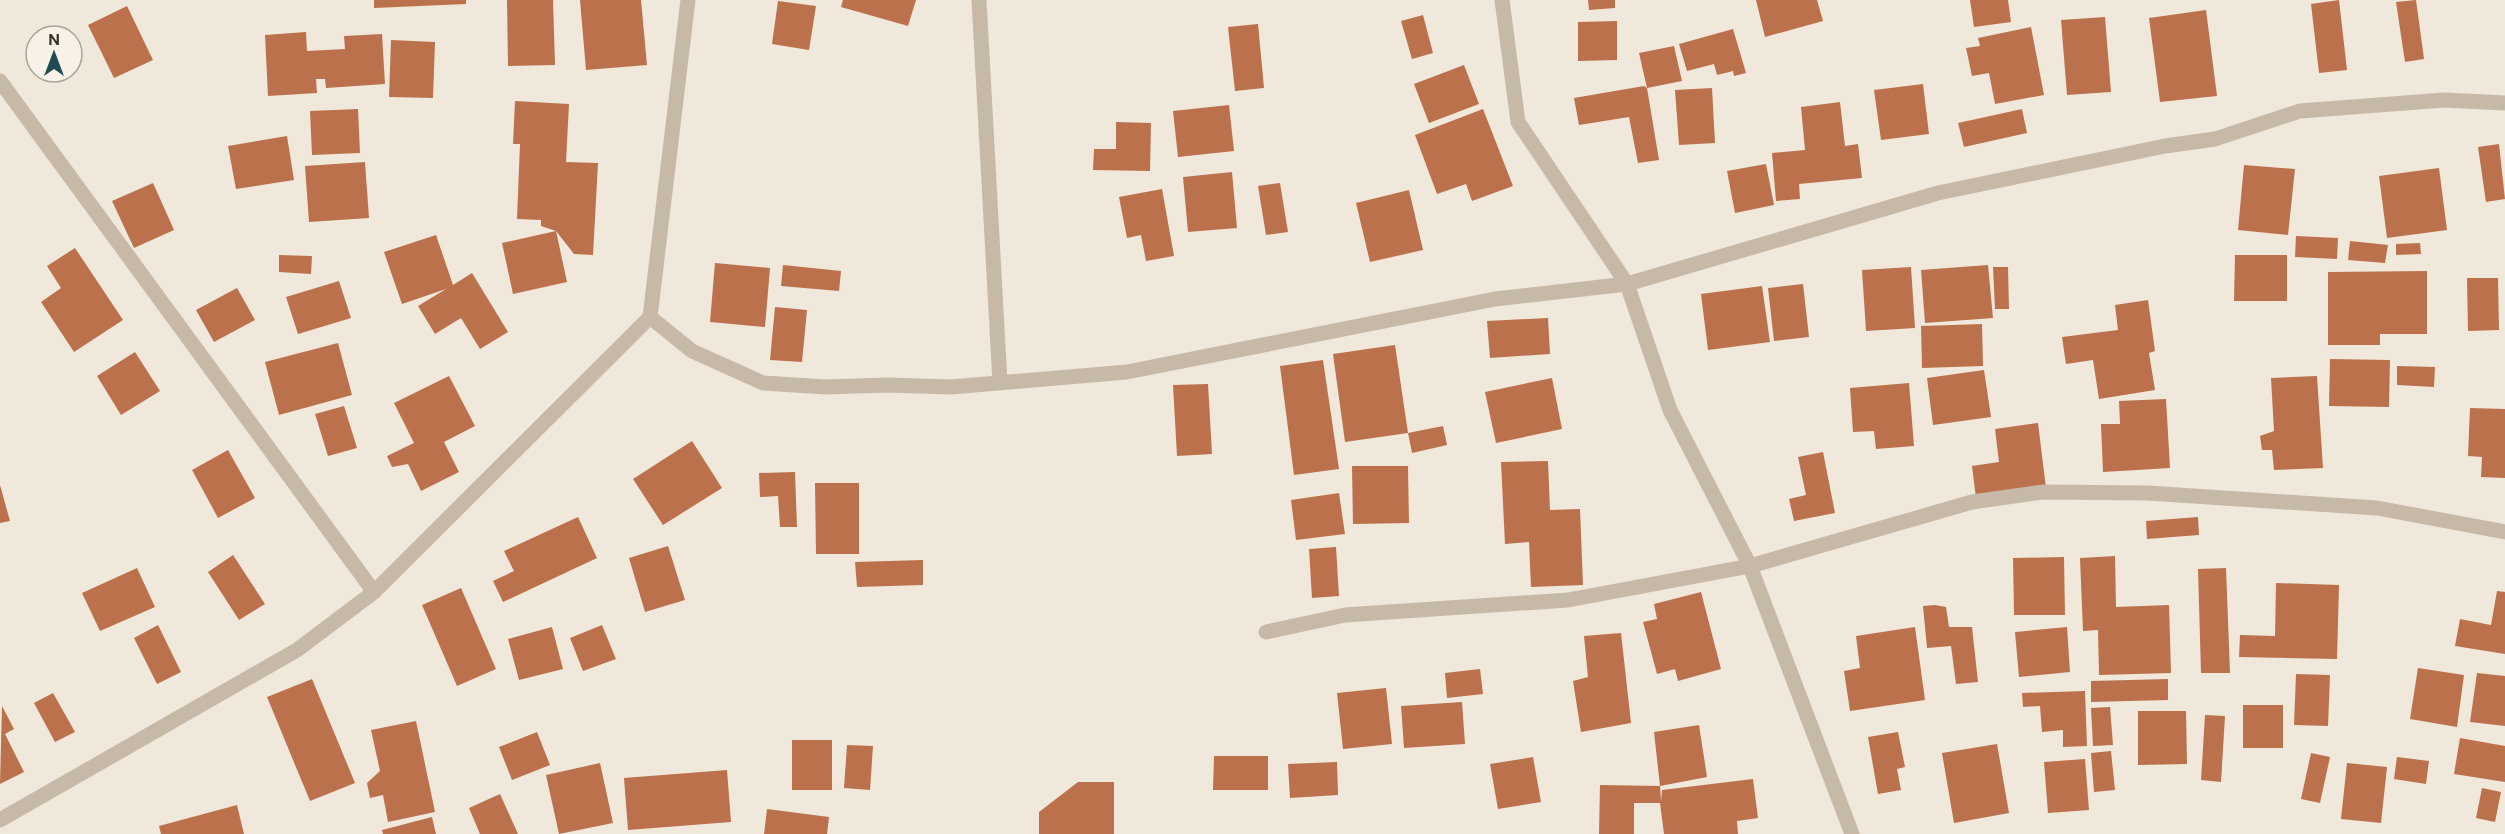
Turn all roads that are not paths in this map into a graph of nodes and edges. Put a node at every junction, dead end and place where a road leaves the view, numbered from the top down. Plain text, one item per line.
1 (688, 0) edge
2 (979, 0) edge
3 (1502, 0) edge
4 (0, 81) edge
5 (2505, 103) edge
6 (1627, 284) junction
7 (650, 317) junction
8 (1000, 382) junction
9 (2505, 532) edge
10 (1750, 566) junction
11 (374, 592) junction
12 (1266, 632) dead end
13 (0, 820) edge
14 (1852, 834) edge

1 - 7 street
2 - 8 street
3 - 6 street
4 - 11 street
5 - 6 street
6 - 8 street
6 - 10 street
7 - 8 street
7 - 11 street
9 - 10 street
10 - 12 street
10 - 14 street
11 - 13 street

